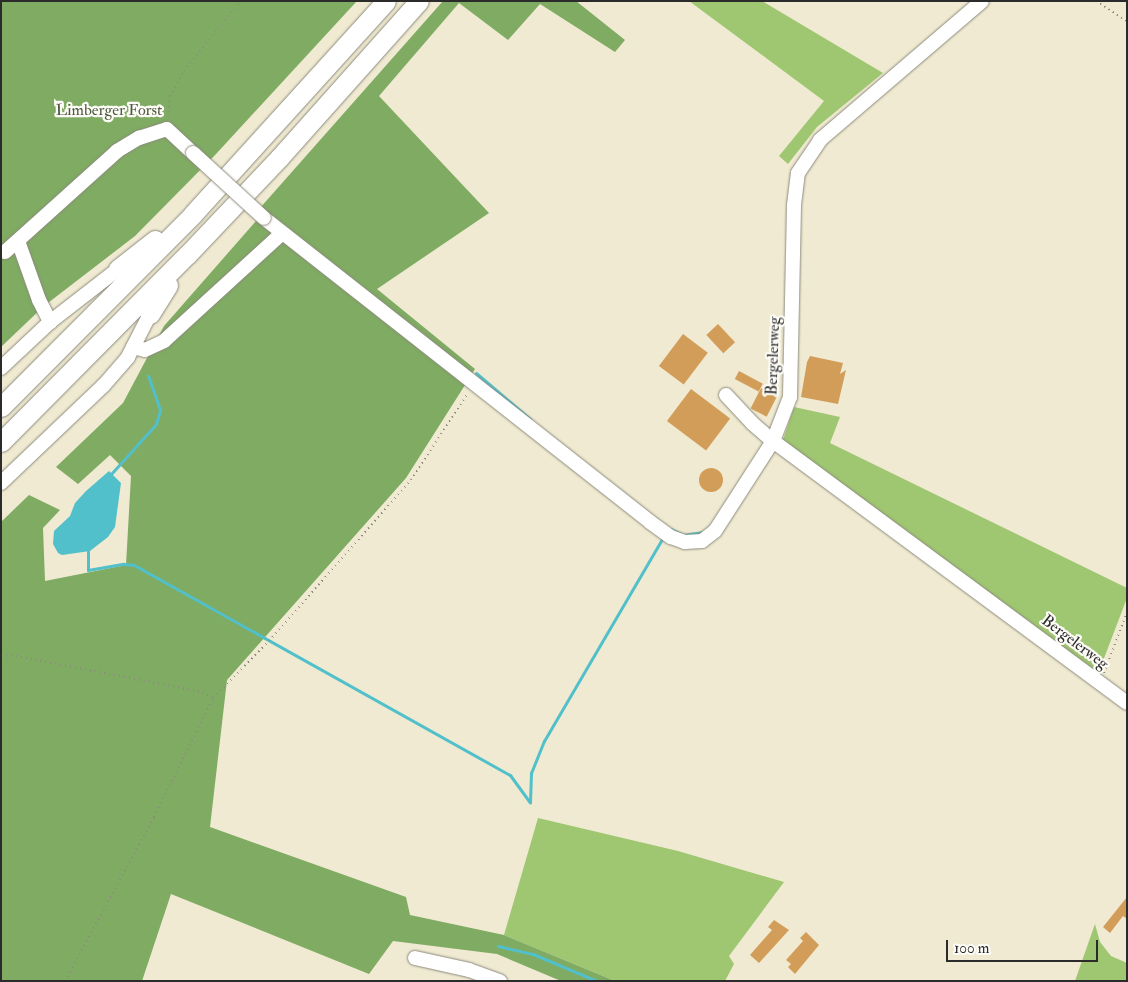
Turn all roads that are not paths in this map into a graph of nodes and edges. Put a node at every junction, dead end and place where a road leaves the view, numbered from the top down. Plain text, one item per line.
1 (386, 1) edge
2 (419, 1) edge
3 (982, 1) edge
4 (193, 214) junction
5 (281, 234) junction
6 (18, 241) junction
7 (5, 252) dead end
8 (187, 255) junction
9 (118, 269) joint
10 (150, 314) joint
11 (50, 322) junction
12 (133, 347) junction
13 (1, 368) edge
14 (726, 395) dead end
15 (1, 407) edge
16 (773, 441) junction
17 (1, 442) edge
18 (1, 484) edge
19 (1127, 703) edge
20 (415, 958) dead end
21 (500, 981) edge

1 - 4 highway
2 - 8 highway
3 - 16 street, Bergelerweg
4 - 9 highway
4 - 15 highway
5 - 6 street, bridge
5 - 12 street
5 - 16 street
6 - 7 street
6 - 11 street
8 - 10 highway
8 - 17 highway
9 - 11 street
10 - 12 street
11 - 13 street
12 - 18 street
14 - 16 street
16 - 19 street, Bergelerweg
20 - 21 street

